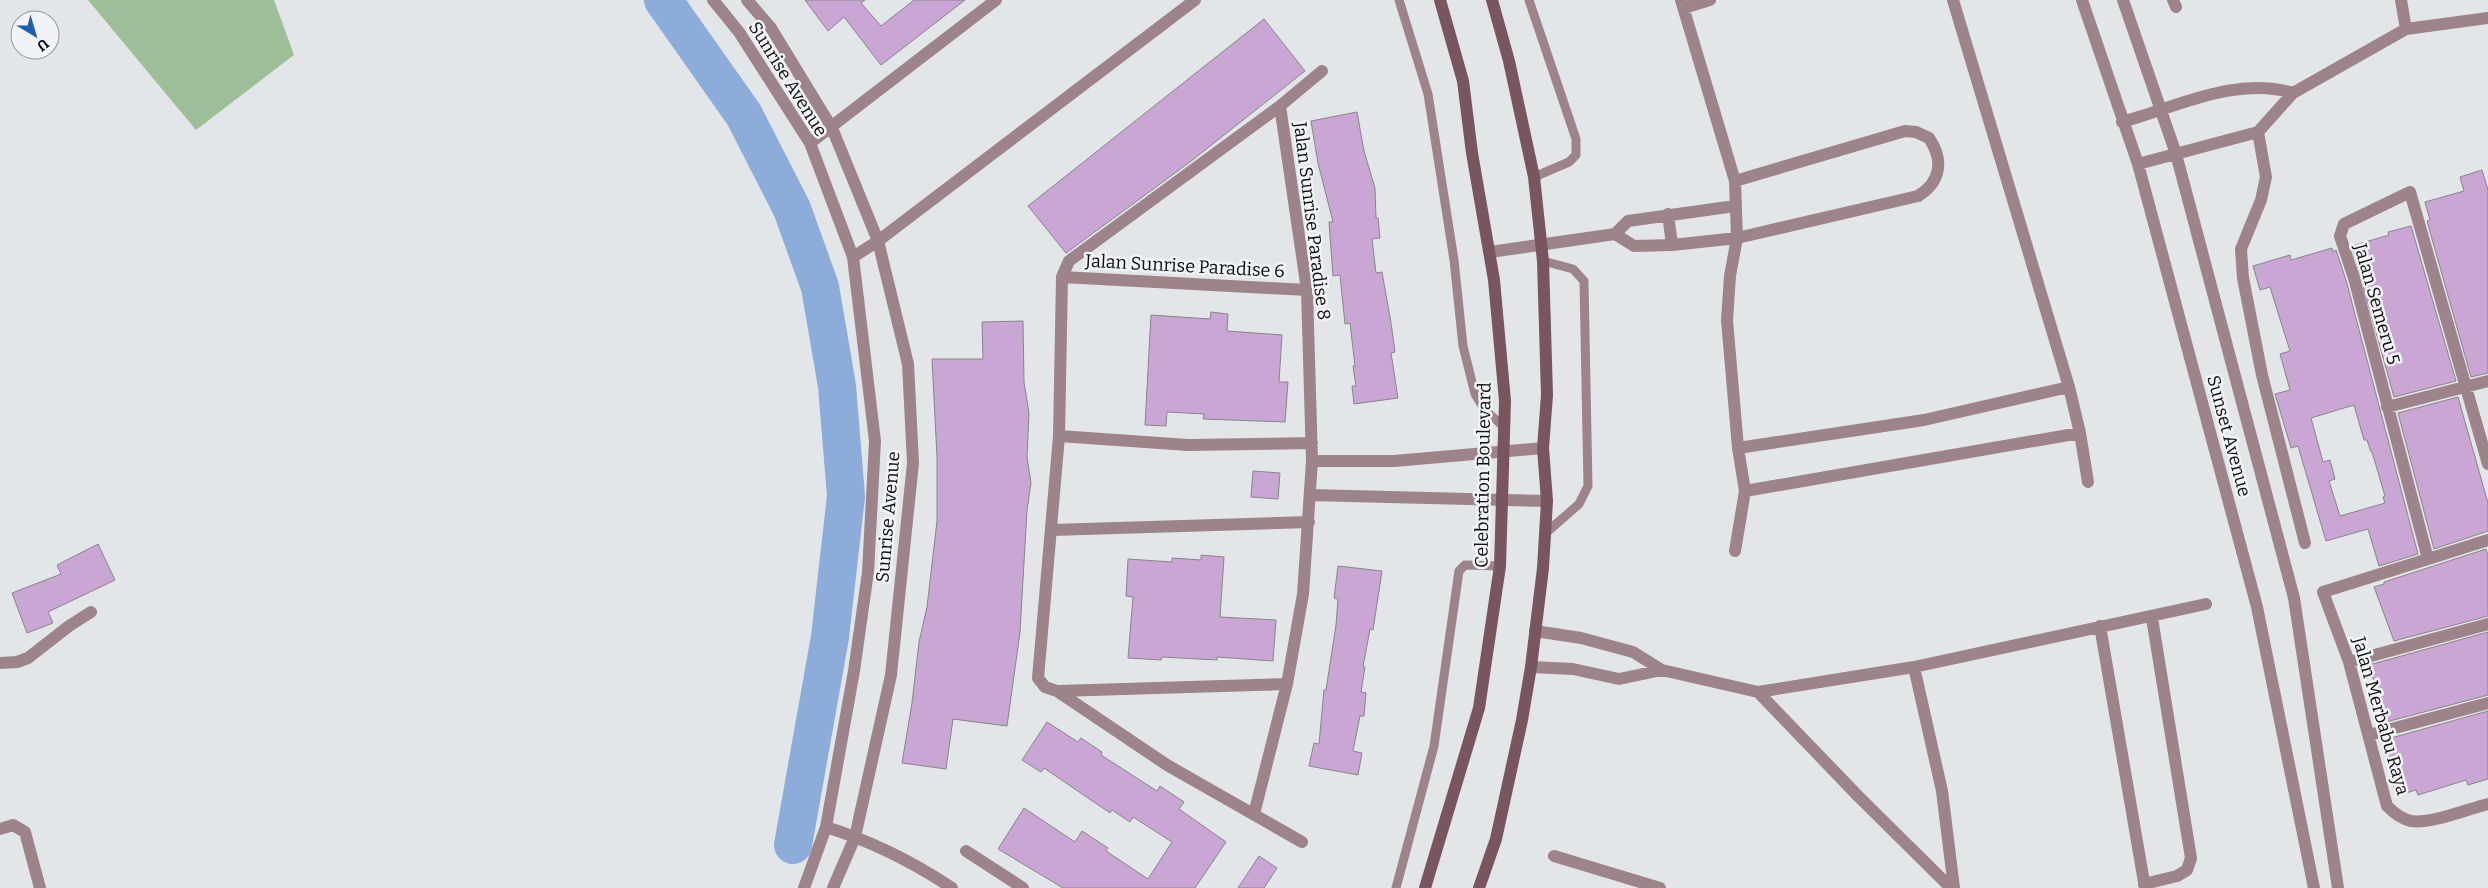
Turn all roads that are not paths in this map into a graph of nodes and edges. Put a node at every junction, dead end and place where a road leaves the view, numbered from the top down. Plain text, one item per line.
1 (713, 0) edge
2 (747, 0) edge
3 (996, 0) edge
4 (1195, 0) edge
5 (1399, 0) edge
6 (1440, 0) edge
7 (1492, 0) edge
8 (1529, 0) edge
9 (1710, 0) edge
10 (1953, 0) edge
11 (2082, 0) edge
12 (2123, 0) edge
13 (2401, 0) edge
14 (1682, 4) edge
15 (2488, 18) edge
16 (2406, 29) junction
17 (1322, 71) dead end
18 (2293, 93) junction
19 (1280, 106) junction
20 (2162, 111) junction
21 (2122, 122) junction
22 (832, 128) junction
23 (2258, 132) junction
24 (810, 143) junction
25 (2176, 154) junction
26 (2138, 164) junction
27 (1534, 177) junction
28 (1735, 181) junction
29 (1735, 206) junction
30 (1668, 214) junction
31 (1614, 234) junction
32 (1738, 238) junction
33 (878, 241) junction
34 (1539, 244) junction
35 (1672, 245) junction
36 (1490, 252) junction
37 (853, 257) junction
38 (1542, 260) junction
39 (1062, 277) junction
40 (1307, 290) junction
41 (2488, 381) edge
42 (2068, 387) junction
43 (2465, 387) junction
44 (2388, 407) junction
45 (1505, 428) junction
46 (2080, 433) junction
47 (1059, 436) junction
48 (1312, 443) junction
49 (1543, 448) junction
50 (1738, 448) junction
51 (1504, 451) junction
52 (1312, 461) junction
53 (2488, 464) edge
54 (2088, 482) dead end
55 (1745, 491) junction
56 (1311, 496) junction
57 (1501, 500) junction
58 (1547, 501) junction
59 (1309, 522) junction
60 (1052, 530) junction
61 (1547, 532) junction
62 (2488, 540) edge
63 (2305, 543) dead end
64 (1735, 551) dead end
65 (2428, 559) junction
66 (1500, 566) junction
67 (2206, 604) dead end
68 (91, 612) dead end
69 (2152, 618) junction
70 (2488, 624) edge
71 (2100, 626) junction
72 (1535, 632) junction
73 (2349, 662) junction
74 (0, 663) edge
75 (1531, 667) junction
76 (1914, 667) junction
77 (1662, 670) junction
78 (1287, 684) junction
79 (1057, 690) junction
80 (1758, 692) junction
81 (2488, 703) edge
82 (2369, 735) junction
83 (2488, 804) edge
84 (1254, 814) junction
85 (826, 828) junction
86 (0, 829) edge
87 (855, 837) junction
88 (1302, 842) dead end
89 (966, 851) dead end
90 (1554, 856) dead end
91 (2145, 886) edge
92 (40, 888) edge
93 (804, 888) edge
94 (833, 888) edge
95 (952, 888) edge
96 (1023, 888) edge
97 (1396, 888) edge
98 (1425, 888) edge
99 (1479, 888) edge
100 (1660, 888) edge
101 (1952, 888) edge
102 (2314, 888) edge
103 (2338, 888) edge

1 - 24 street, Sunrise Avenue
2 - 22 street, Sunrise Avenue
3 - 22 street
4 - 33 street
5 - 45 lane
6 - 36 street, Celebration Boulevard
7 - 27 street
8 - 27 lane
9 - 14 street
10 - 42 street
11 - 21 street, Sunset Avenue
12 - 20 street, Sunset Avenue
13 - 16 street
14 - 28 street
15 - 16 street
16 - 18 street
17 - 19 street
18 - 20 street
18 - 23 street
19 - 39 street
19 - 40 street, Jalan Sunrise Paradise 8
20 - 21 street
20 - 25 street, Sunset Avenue
21 - 26 street, Sunset Avenue
22 - 24 street
22 - 33 street, Sunrise Avenue
23 - 25 street
23 - 63 street
24 - 37 street, Sunrise Avenue
25 - 26 street
25 - 103 street, Sunset Avenue
26 - 102 street, Sunset Avenue
27 - 34 street
28 - 29 street
28 - 32 street
29 - 30 street
29 - 32 street
30 - 31 street
30 - 35 street
31 - 34 street
31 - 35 street
32 - 35 street
32 - 50 street
33 - 37 street
33 - 87 street, Sunrise Avenue
34 - 36 street
34 - 38 street
36 - 45 street, Celebration Boulevard
37 - 85 street, Sunrise Avenue
38 - 49 street
38 - 61 lane
39 - 40 street, Jalan Sunrise Paradise 6
39 - 47 street
40 - 48 street, Jalan Sunrise Paradise 8
41 - 43 street
42 - 46 street
42 - 50 street
43 - 44 street
43 - 44 street, Jalan Semeru 5
43 - 53 street
44 - 65 street, Jalan Semeru 5
45 - 51 street, Celebration Boulevard
46 - 54 street
46 - 55 street
47 - 48 street
47 - 60 street
48 - 52 street, Jalan Sunrise Paradise 8
49 - 51 street
49 - 58 street
50 - 55 street
51 - 52 street
51 - 57 street, Celebration Boulevard
52 - 56 street, Jalan Sunrise Paradise 8
55 - 64 street
56 - 57 street
56 - 59 street, Jalan Sunrise Paradise 8
57 - 58 street
57 - 66 street, Celebration Boulevard
58 - 61 street
59 - 60 street
59 - 78 street, Jalan Sunrise Paradise 8
60 - 79 street
61 - 72 street
62 - 65 street
65 - 73 street, Jalan Merbabu Raya
66 - 97 lane
66 - 98 street, Celebration Boulevard
67 - 69 street
68 - 74 street
69 - 71 street
69 - 91 street
70 - 73 street
71 - 76 street
71 - 91 street
72 - 75 street
72 - 77 street
73 - 82 street, Jalan Merbabu Raya
75 - 77 street
75 - 99 street
76 - 80 street
76 - 101 street
77 - 80 street
78 - 79 street
78 - 84 street, Jalan Sunrise Paradise 8
79 - 84 street
80 - 101 street
81 - 82 street
82 - 83 street, Jalan Merbabu Raya
84 - 88 street
85 - 87 street
85 - 93 street, Sunrise Avenue
86 - 92 street
87 - 94 street, Sunrise Avenue
87 - 95 street
89 - 96 street
90 - 100 street

